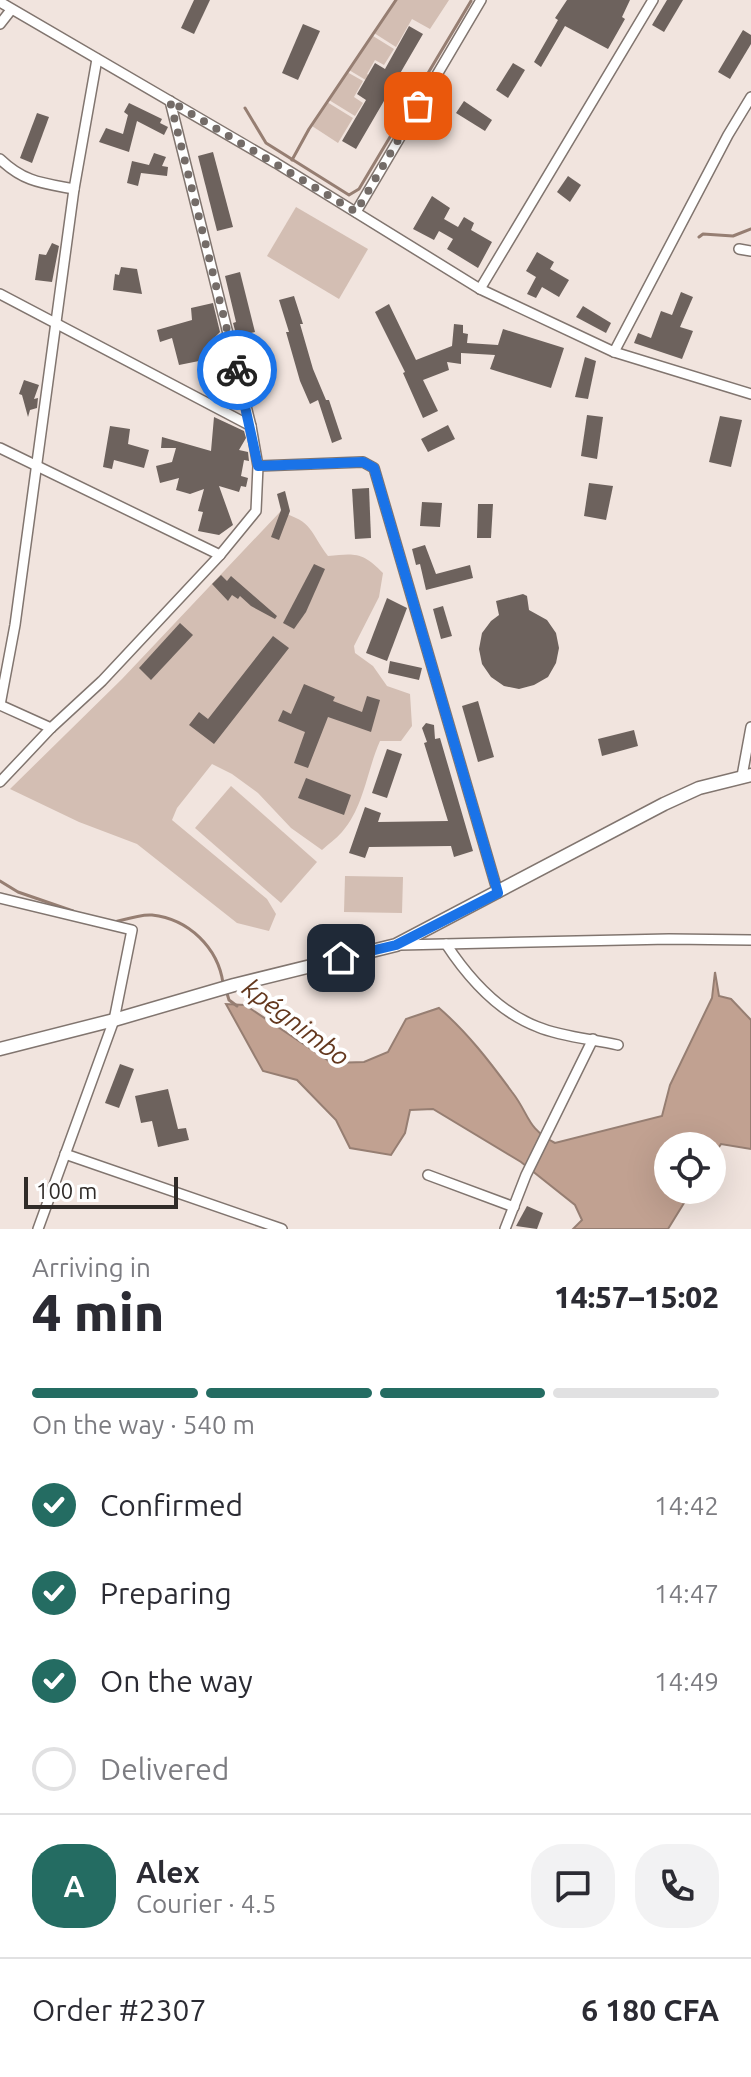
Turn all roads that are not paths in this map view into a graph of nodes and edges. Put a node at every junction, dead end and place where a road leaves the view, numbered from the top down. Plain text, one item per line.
1 (481, 0) edge
2 (653, 0) edge
3 (0, 2) edge
4 (11, 10) junction
5 (0, 24) edge
6 (97, 59) junction
7 (751, 97) edge
8 (170, 101) junction
9 (0, 159) edge
10 (74, 189) junction
11 (356, 212) junction
12 (739, 249) dead end
13 (751, 251) edge
14 (480, 289) junction
15 (0, 294) edge
16 (58, 324) junction
17 (614, 352) junction
18 (751, 394) edge
19 (251, 426) junction
20 (0, 448) edge
21 (35, 466) junction
22 (258, 466) junction
23 (220, 555) junction
24 (0, 705) edge
25 (751, 727) edge
26 (51, 728) junction
27 (747, 775) edge
28 (0, 782) edge
29 (498, 893) junction
30 (0, 898) edge
31 (751, 940) edge
32 (446, 944) junction
33 (396, 945) junction
34 (114, 1020) junction
35 (593, 1039) junction
36 (618, 1045) dead end
37 (0, 1049) edge
38 (65, 1154) junction
39 (428, 1175) dead end
40 (514, 1207) junction
41 (38, 1229) edge
42 (282, 1229) edge
43 (505, 1229) edge

1 - 11 street
2 - 14 street
3 - 4 street
4 - 5 street
4 - 6 street
6 - 8 street
6 - 10 street
7 - 17 street
8 - 11 street
8 - 19 street
9 - 10 street
10 - 16 street
11 - 14 street
12 - 13 street
14 - 17 street
15 - 16 street
16 - 19 street
16 - 21 street
17 - 18 street
19 - 22 street
20 - 21 street
21 - 23 street
21 - 24 street
22 - 23 street
22 - 29 street
23 - 26 street
24 - 26 street
25 - 27 street
26 - 28 street
27 - 29 main road
29 - 33 main road
30 - 34 street
31 - 32 street
32 - 33 street
32 - 35 street
33 - 34 main road
34 - 37 main road
34 - 38 street
35 - 36 street
35 - 40 street
38 - 41 street
38 - 42 street
39 - 40 street
40 - 43 street

